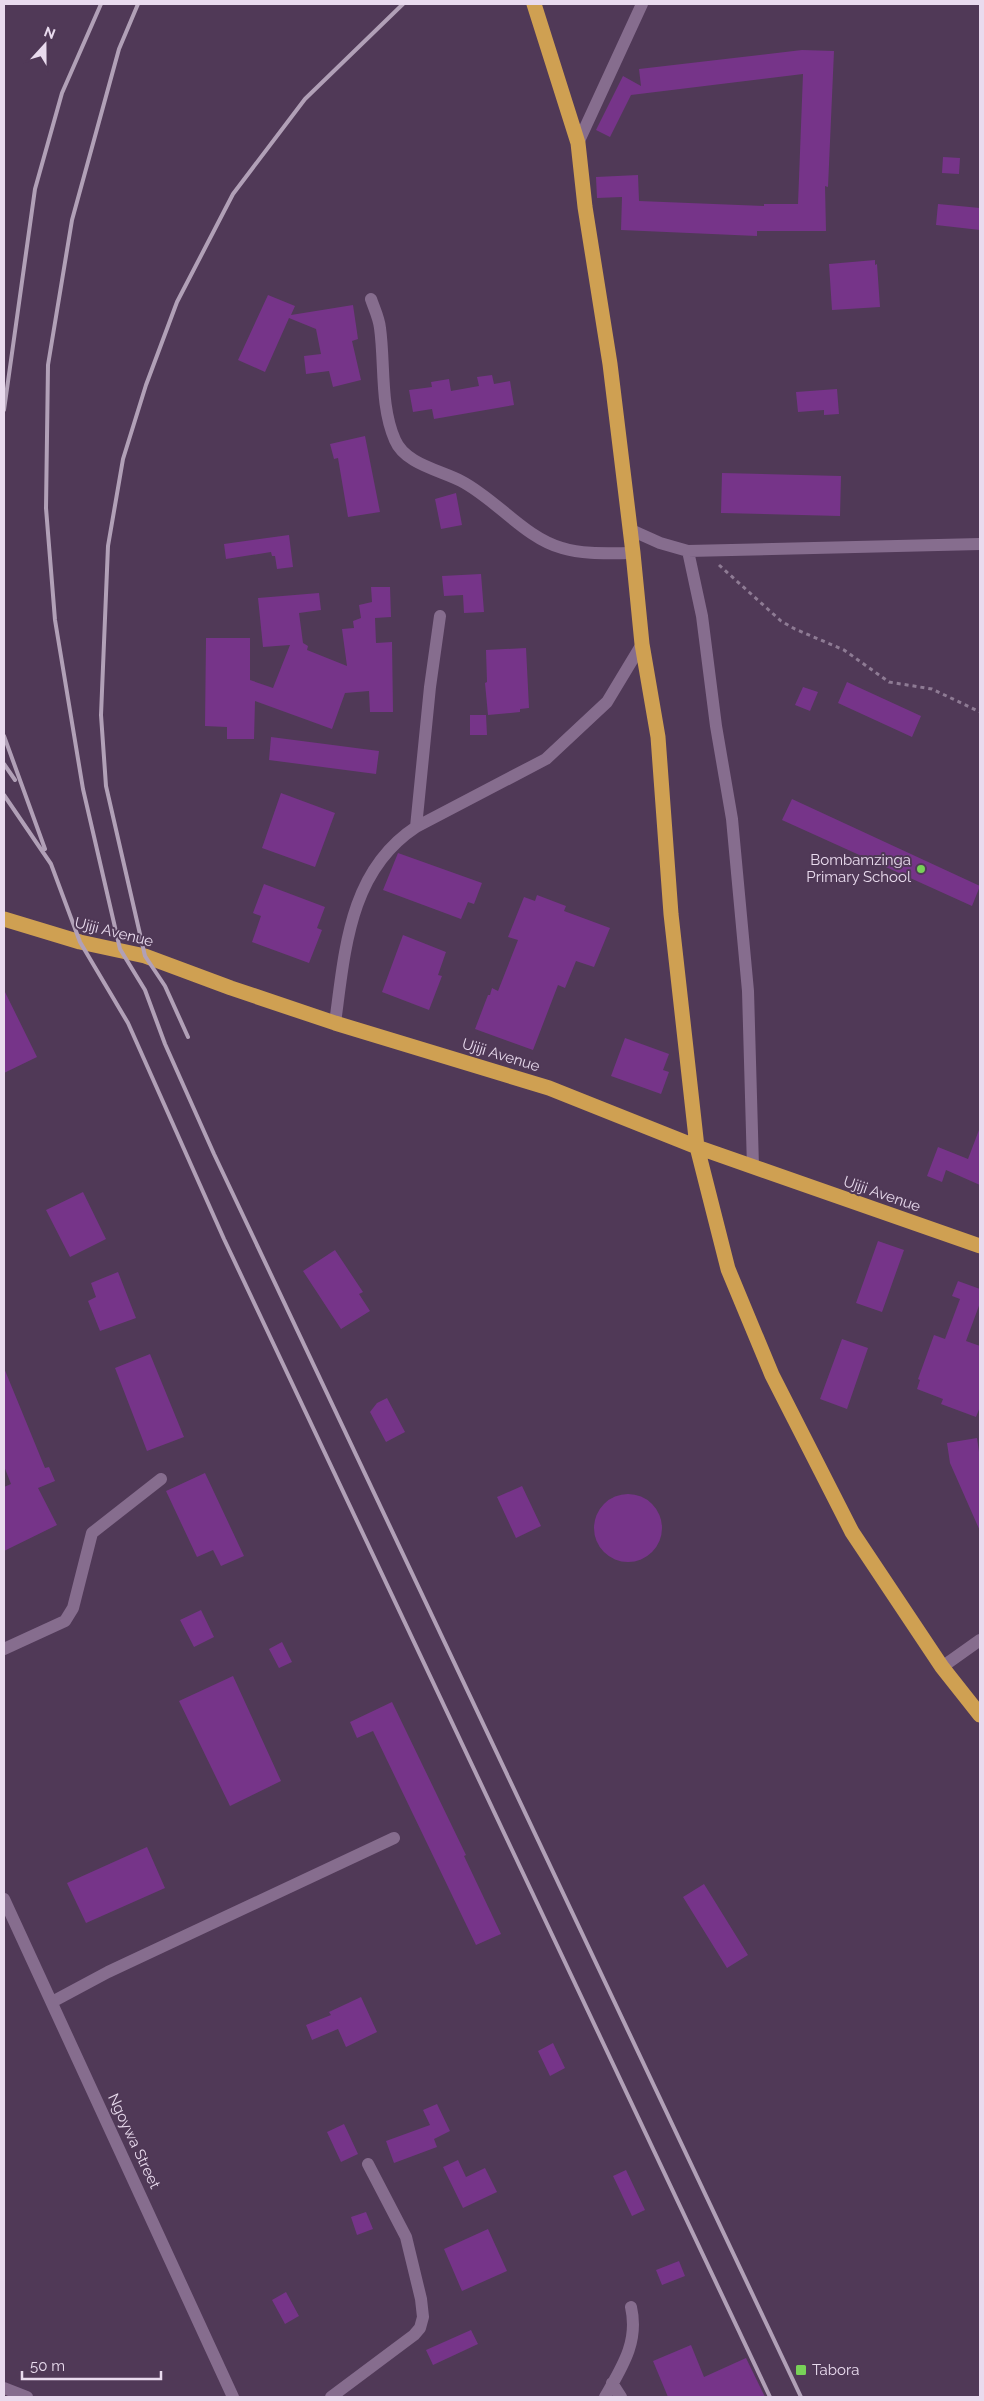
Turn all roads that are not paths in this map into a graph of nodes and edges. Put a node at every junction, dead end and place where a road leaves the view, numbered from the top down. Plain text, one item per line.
1 (534, 4) edge
2 (642, 4) edge
3 (578, 143) junction
4 (371, 299) dead end
5 (630, 530) junction
6 (980, 544) edge
7 (688, 551) junction
8 (633, 553) junction
9 (440, 616) dead end
10 (642, 644) junction
11 (416, 827) junction
12 (4, 919) edge
13 (335, 1023) junction
14 (697, 1147) junction
15 (753, 1167) junction
16 (980, 1246) edge
17 (160, 1479) dead end
18 (980, 1640) edge
19 (4, 1649) edge
20 (942, 1667) junction
21 (980, 1715) edge
22 (394, 1838) dead end
23 (4, 1899) edge
24 (52, 2002) junction
25 (368, 2164) dead end
26 (631, 2307) dead end
27 (612, 2384) junction
28 (4, 2388) edge
29 (27, 2397) edge
30 (233, 2397) edge
31 (331, 2397) edge
32 (605, 2397) edge
33 (621, 2397) edge

1 - 3 highway
2 - 3 street
3 - 5 highway
4 - 8 street
5 - 7 street
5 - 8 highway
6 - 7 street
7 - 15 street
8 - 10 highway
9 - 11 street
10 - 11 street
10 - 14 highway
11 - 13 street
12 - 13 highway, Ujiji Avenue
13 - 14 highway, Ujiji Avenue
14 - 15 highway, Ujiji Avenue
14 - 20 highway
15 - 16 highway, Ujiji Avenue
17 - 19 street
18 - 20 street
20 - 21 highway
22 - 24 street
23 - 24 street, Ngoywa Street
24 - 30 street, Ngoywa Street
25 - 31 street
26 - 27 street
27 - 32 street
27 - 33 street
28 - 29 street

